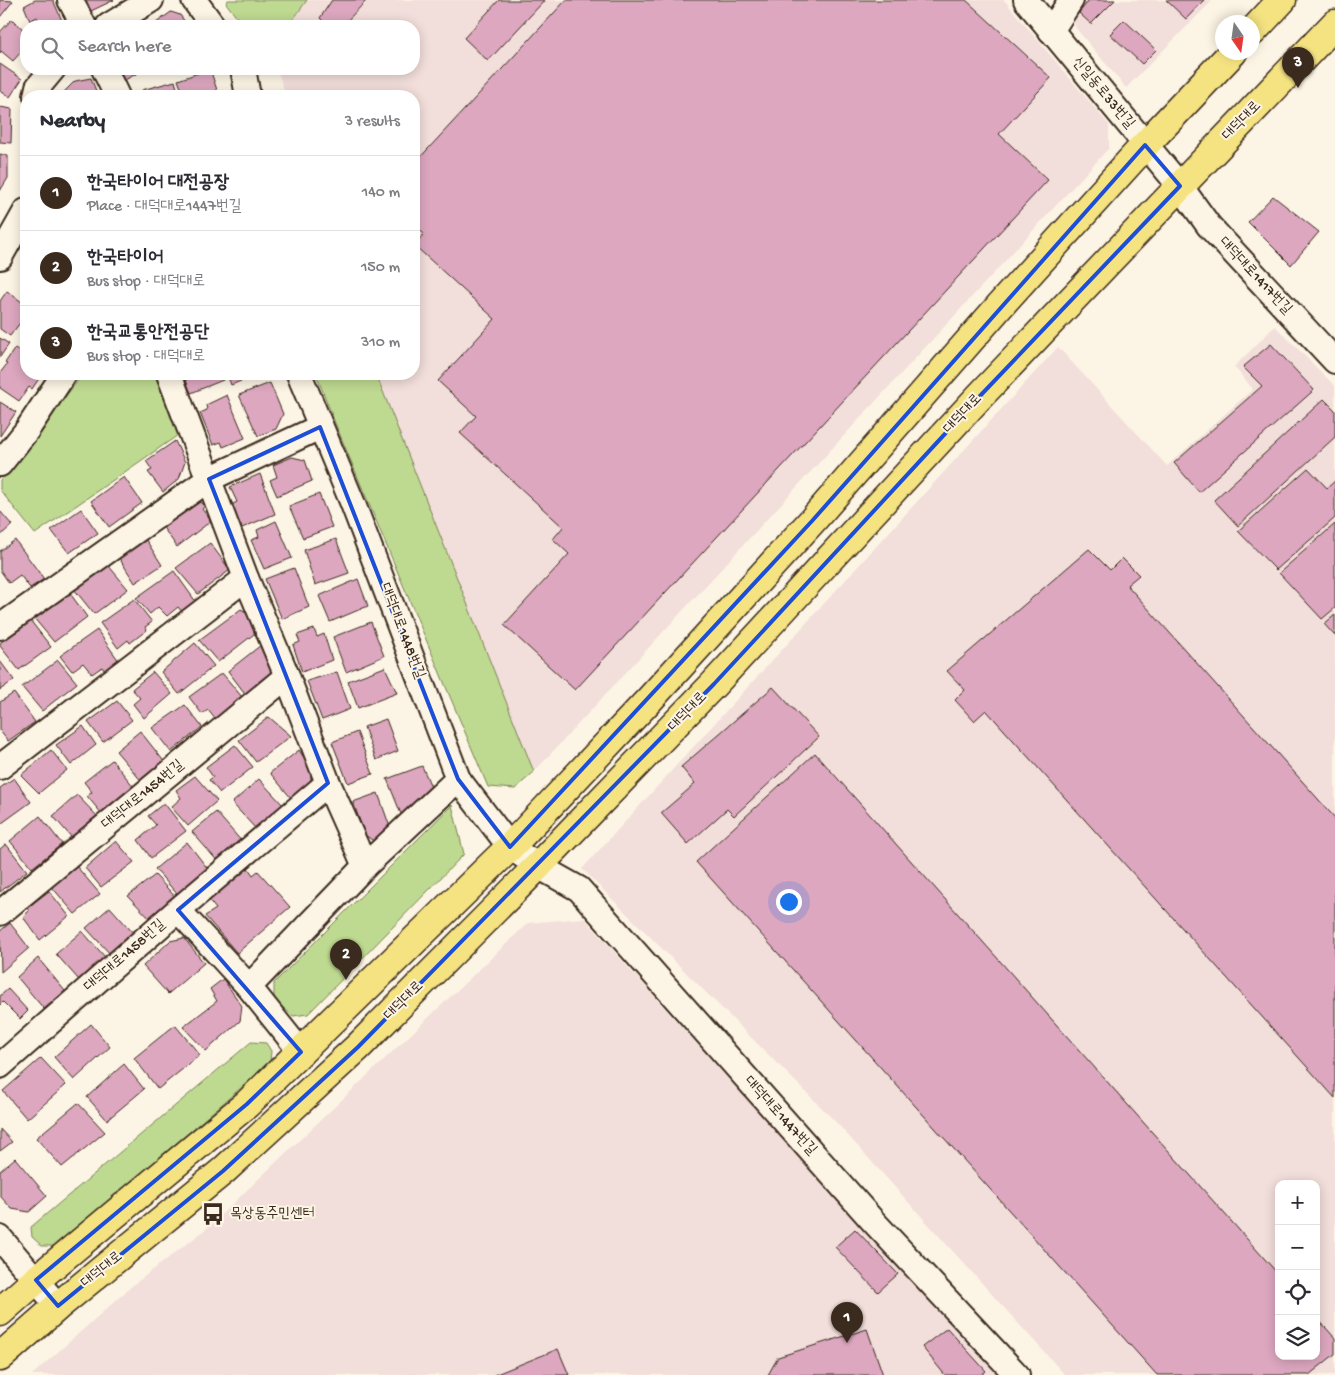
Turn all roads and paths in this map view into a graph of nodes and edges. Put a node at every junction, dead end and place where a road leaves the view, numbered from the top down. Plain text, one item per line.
1 (70, 0) edge
2 (150, 0) edge
3 (194, 0) edge
4 (1026, 0) edge
5 (1071, 0) edge
6 (1282, 0) edge
7 (81, 20) edge
8 (118, 20) edge
9 (209, 20) edge
10 (1260, 23) edge
11 (1335, 24) edge
12 (1051, 31) junction
13 (1226, 60) edge
14 (48, 75) edge
15 (107, 75) edge
16 (244, 75) edge
17 (37, 90) edge
18 (114, 90) edge
19 (247, 90) edge
20 (1146, 145) junction
21 (1180, 186) junction
22 (20, 224) edge
23 (0, 257) edge
24 (1335, 361) edge
25 (60, 380) edge
26 (171, 380) edge
27 (300, 380) edge
28 (320, 427) junction
29 (0, 464) edge
30 (209, 479) junction
31 (246, 578) junction
32 (0, 627) edge
33 (287, 676) junction
34 (0, 767) edge
35 (458, 779) junction
36 (328, 783) junction
37 (510, 847) junction
38 (365, 866) junction
39 (538, 866) junction
40 (178, 910) junction
41 (0, 913) edge
42 (249, 988) junction
43 (301, 1052) junction
44 (2, 1060) edge
45 (0, 1238) edge
46 (36, 1280) junction
47 (58, 1306) junction
48 (0, 1312) edge
49 (0, 1357) edge
50 (1017, 1375) edge

1 - 7 street
2 - 8 street
3 - 9 street
4 - 12 street, 신일동로33번길
5 - 12 street
6 - 10 main road
11 - 21 main road, 대덕대로
12 - 20 street, 신일동로33번길
13 - 20 main road
14 - 17 street
15 - 18 street
16 - 19 street
20 - 21 street, 신일동로33번길
20 - 37 main road
21 - 24 street, 대덕대로1417번길
21 - 39 main road, 대덕대로
22 - 23 street
25 - 29 street
26 - 30 street
27 - 28 street, 대덕대로1448번길
28 - 30 street
28 - 35 street, 대덕대로1448번길
30 - 31 street
30 - 32 street
31 - 33 street
31 - 34 street
33 - 36 street
33 - 41 street, 대덕대로1454번길
35 - 37 street, 대덕대로1448번길
35 - 38 street
36 - 38 street
36 - 40 street
37 - 39 street, 대덕대로1448번길
37 - 43 main road
38 - 42 street
39 - 47 main road, 대덕대로
39 - 50 street, 대덕대로1447번길
40 - 42 street, 대덕대로1458번길
40 - 44 street, 대덕대로1458번길
42 - 43 street, 대덕대로1458번길
43 - 46 main road
45 - 46 street
46 - 47 street
46 - 48 main road
47 - 49 main road, 대덕대로

